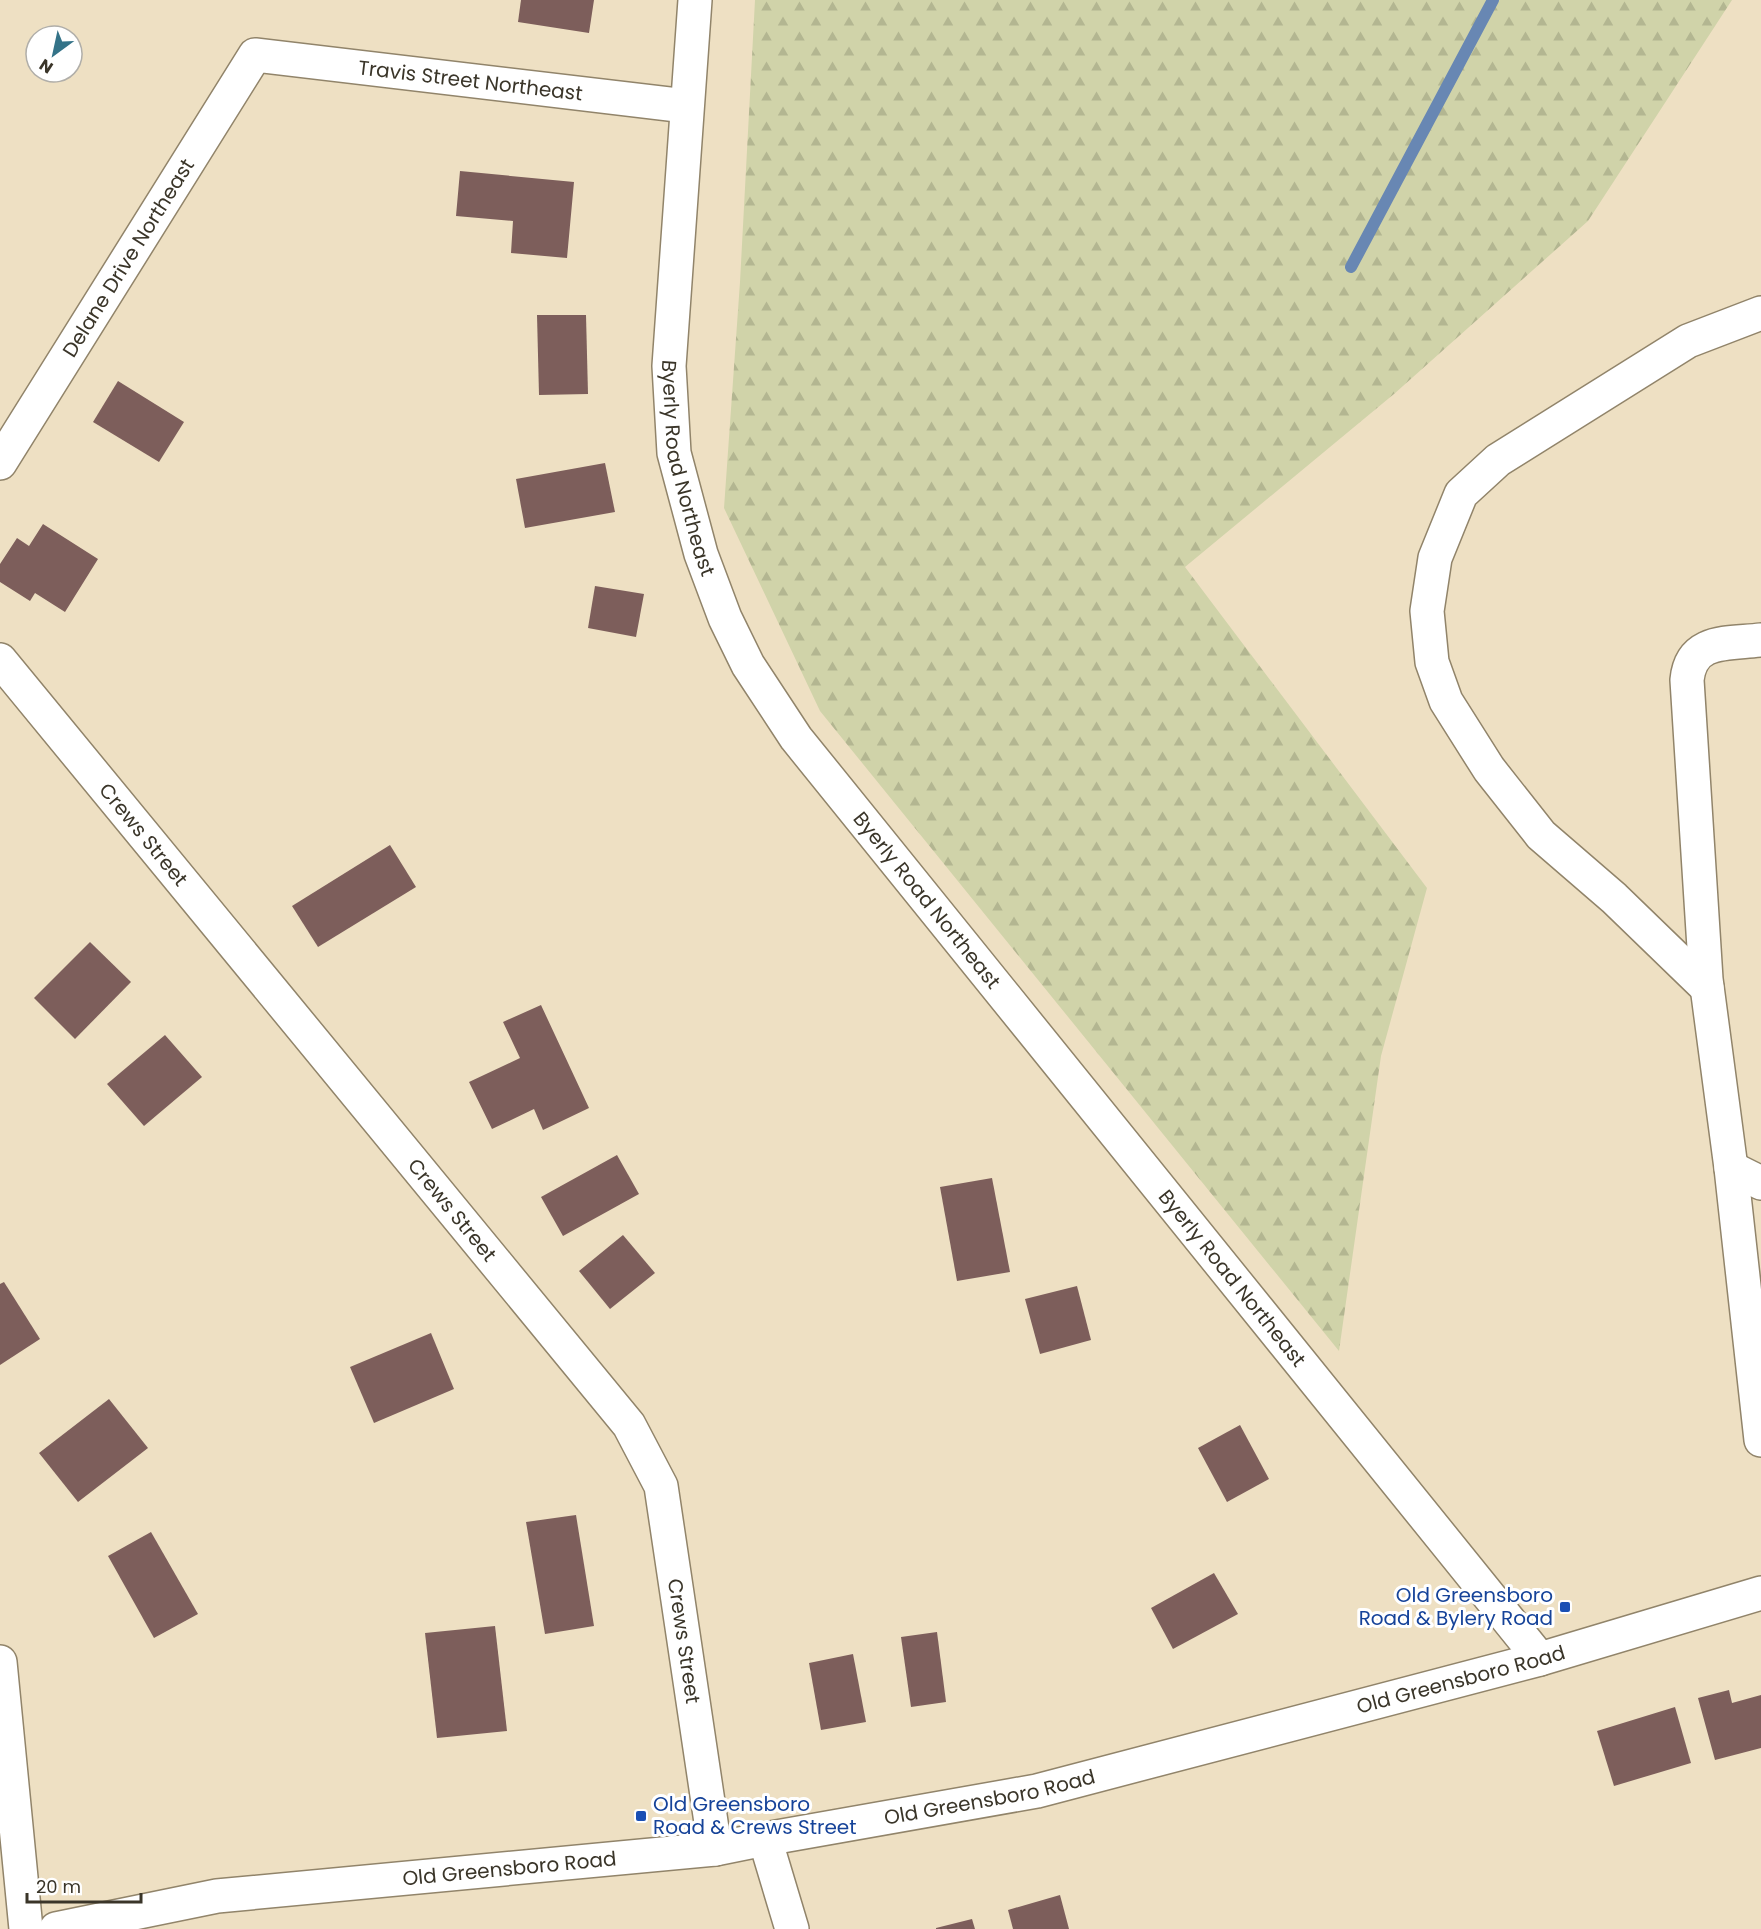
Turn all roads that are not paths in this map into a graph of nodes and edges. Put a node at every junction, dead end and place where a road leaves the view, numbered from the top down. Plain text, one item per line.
1 (695, 0) edge
2 (255, 55) joint
3 (686, 106) junction
4 (1761, 313) edge
5 (0, 463) edge
6 (1761, 640) edge
7 (0, 660) edge
8 (1707, 988) junction
9 (1731, 1168) junction
10 (1761, 1183) edge
11 (1761, 1440) edge
12 (1761, 1593) edge
13 (1540, 1659) junction
14 (0, 1662) edge
15 (765, 1839) junction
16 (715, 1849) junction
17 (26, 1929) edge
18 (56, 1929) edge
19 (792, 1929) edge

1 - 3 street, Byerly Road Northeast
2 - 3 street, Travis Street Northeast
2 - 5 street, Delane Drive Northeast
3 - 13 street, Byerly Road Northeast
4 - 8 street
6 - 8 street
7 - 16 street, Crews Street
8 - 9 street
9 - 10 street
9 - 11 street
12 - 13 street, Old Greensboro Road
13 - 15 street, Old Greensboro Road
14 - 17 street
15 - 16 street, Old Greensboro Road
15 - 19 street
16 - 18 street, Old Greensboro Road

